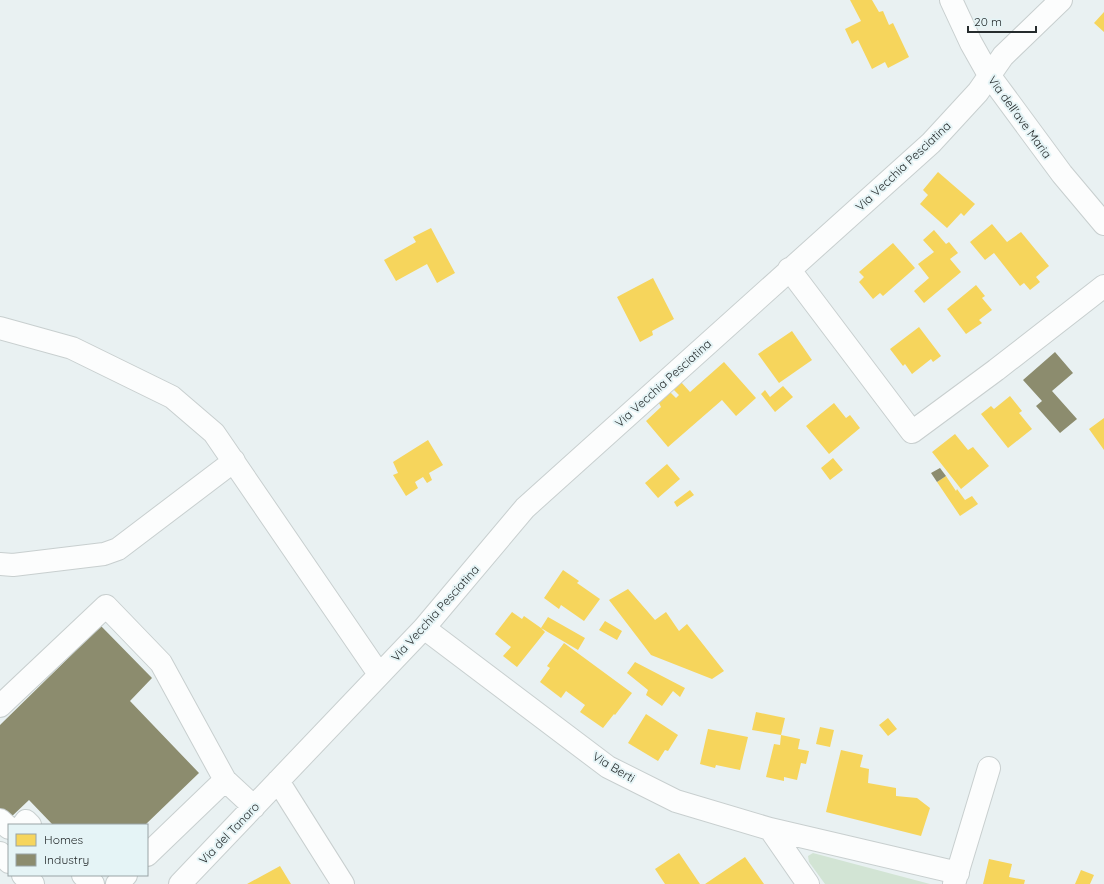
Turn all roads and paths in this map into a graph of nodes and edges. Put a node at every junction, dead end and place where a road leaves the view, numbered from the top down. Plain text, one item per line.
1 (951, 0) edge
2 (1061, 0) edge
3 (989, 75) junction
4 (1104, 224) edge
5 (789, 269) junction
6 (1104, 286) edge
7 (0, 328) edge
8 (234, 461) junction
9 (0, 564) edge
10 (424, 628) junction
11 (379, 674) junction
12 (0, 706) edge
13 (989, 768) dead end
14 (225, 780) junction
15 (278, 781) junction
16 (254, 807) junction
17 (0, 820) edge
18 (8, 827) edge
19 (770, 829) junction
20 (0, 853) edge
21 (148, 854) edge
22 (8, 861) edge
23 (24, 876) edge
24 (85, 876) edge
25 (125, 876) edge
26 (956, 878) edge
27 (32, 884) edge
28 (93, 884) edge
29 (117, 884) edge
30 (180, 884) edge
31 (343, 884) edge
32 (808, 884) edge

1 - 3 street, Via dell'ave Maria
2 - 3 street, Via Vecchia Pesciatina
3 - 4 street, Via dell'ave Maria
3 - 5 street, Via Vecchia Pesciatina
5 - 6 street
5 - 10 street, Via Vecchia Pesciatina
7 - 8 street
8 - 9 street
8 - 11 street
10 - 11 street, Via Vecchia Pesciatina
10 - 19 street, Via Berti
11 - 15 street, Via Vecchia Pesciatina
12 - 14 street
13 - 26 street
14 - 16 street
14 - 21 street
15 - 16 street, Via del Tanaro
15 - 31 street
16 - 30 street, Via del Tanaro
17 - 18 street
19 - 26 street, Via Berti
19 - 32 street
20 - 22 street
23 - 27 street
24 - 28 street
25 - 29 street

